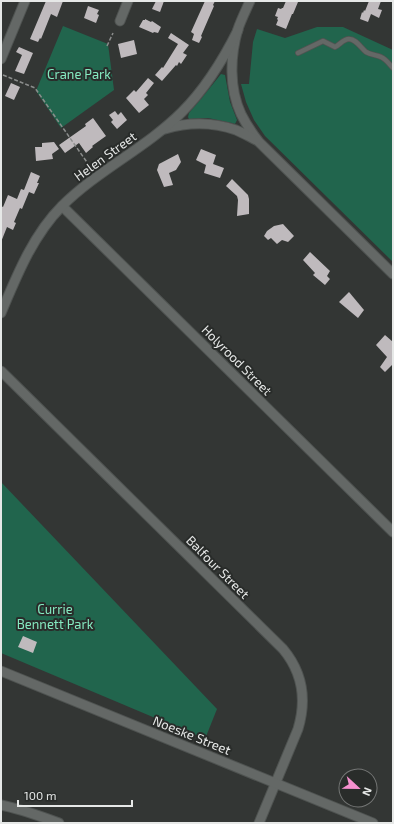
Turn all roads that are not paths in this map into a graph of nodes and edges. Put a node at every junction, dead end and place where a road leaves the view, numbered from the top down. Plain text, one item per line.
1 (25, 1) edge
2 (128, 1) edge
3 (250, 1) edge
4 (120, 21) dead end
5 (238, 30) junction
6 (298, 53) dead end
7 (1, 58) edge
8 (393, 68) edge
9 (161, 130) junction
10 (259, 142) junction
11 (62, 206) junction
12 (393, 274) edge
13 (1, 313) edge
14 (1, 372) edge
15 (393, 532) edge
16 (1, 671) edge
17 (275, 784) junction
18 (1, 805) edge
19 (59, 823) edge
20 (259, 823) edge
21 (373, 823) edge

1 - 7 street
2 - 4 street
3 - 5 street
5 - 9 street, Helen Street
5 - 10 street
6 - 8 lane
9 - 10 street
9 - 11 street, Helen Street
10 - 12 street
11 - 13 street, Helen Street
11 - 15 street, Holyrood Street
14 - 17 street, Balfour Street
16 - 17 street, Noeske Street
17 - 20 street, Balfour Street
17 - 21 street, Noeske Street
18 - 19 street

